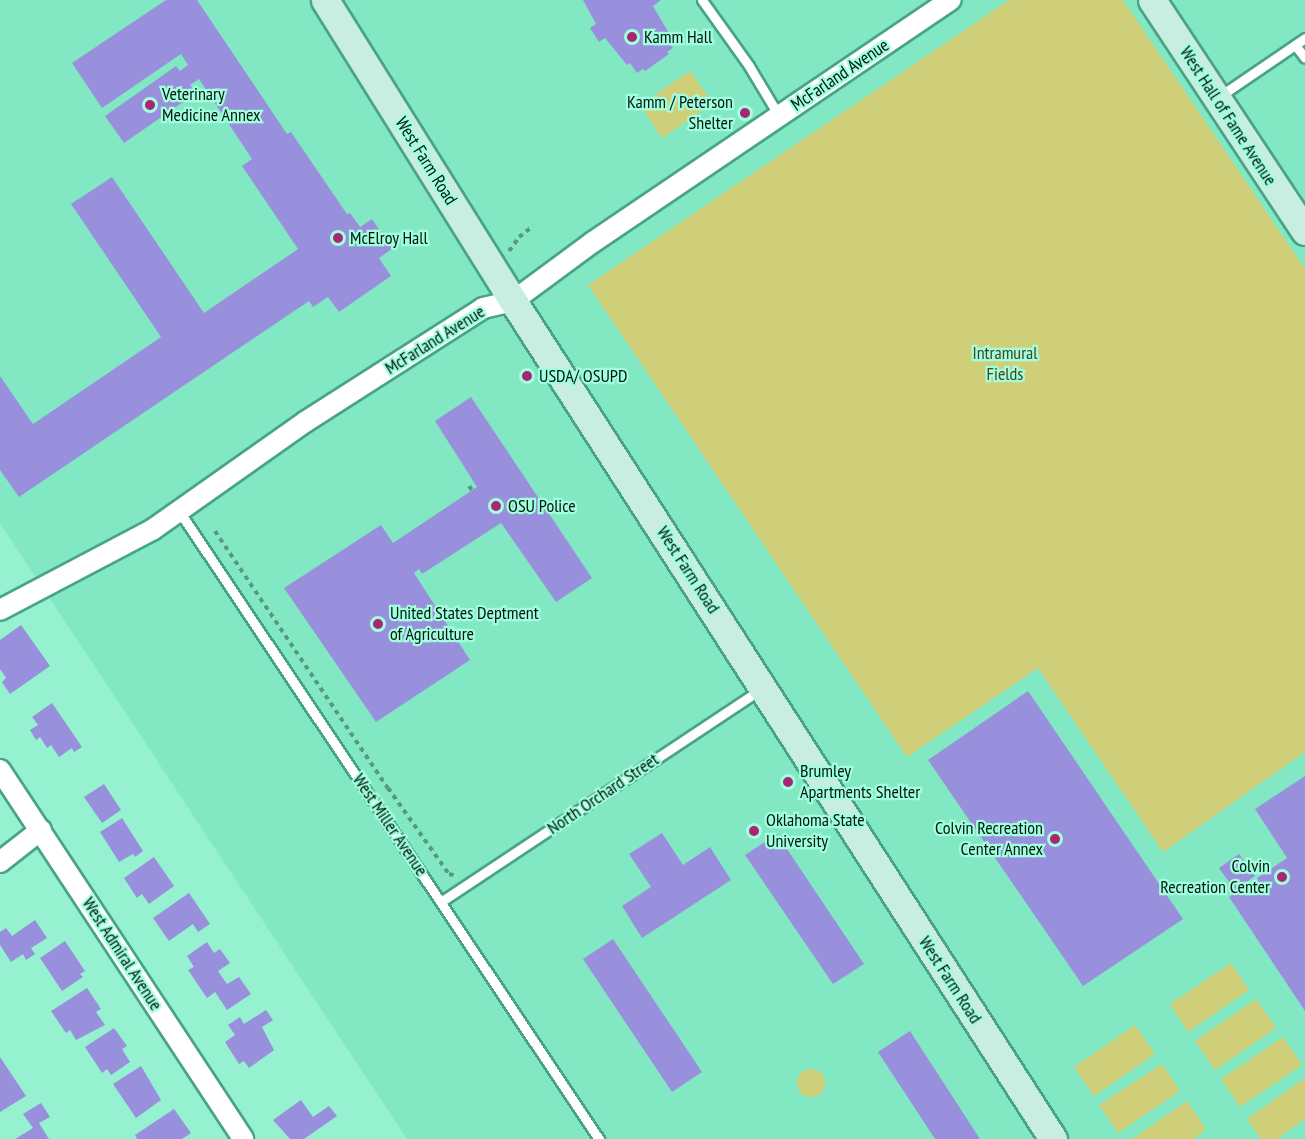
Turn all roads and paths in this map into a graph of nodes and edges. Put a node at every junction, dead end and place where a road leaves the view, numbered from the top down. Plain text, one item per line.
1 (325, 0) edge
2 (702, 0) edge
3 (951, 0) edge
4 (1152, 0) edge
5 (1305, 38) edge
6 (1295, 45) junction
7 (1305, 58) edge
8 (1216, 98) junction
9 (779, 116) junction
10 (533, 226) dead end
11 (1305, 231) edge
12 (506, 256) dead end
13 (513, 301) junction
14 (179, 511) junction
15 (215, 531) dead end
16 (0, 610) edge
17 (764, 687) junction
18 (0, 770) edge
19 (40, 830) junction
20 (0, 862) edge
21 (471, 882) junction
22 (442, 901) junction
23 (243, 1139) edge
24 (600, 1139) edge
25 (1053, 1139) edge

1 - 13 street, West Farm Road
2 - 9 lane
3 - 9 street, McFarland Avenue
4 - 8 street, West Hall of Fame Avenue
5 - 6 lane
6 - 7 lane
6 - 8 lane
8 - 11 street, West Hall of Fame Avenue
9 - 13 street, McFarland Avenue
10 - 12 path
13 - 14 street, McFarland Avenue
13 - 17 street, West Farm Road
14 - 16 street, McFarland Avenue
14 - 22 lane, West Miller Avenue
15 - 21 path
17 - 21 lane, North Orchard Street
17 - 25 street, West Farm Road
18 - 19 street, West Admiral Avenue
19 - 20 street
19 - 23 street, West Admiral Avenue
21 - 22 lane, North Orchard Street
22 - 24 lane, West Miller Avenue

